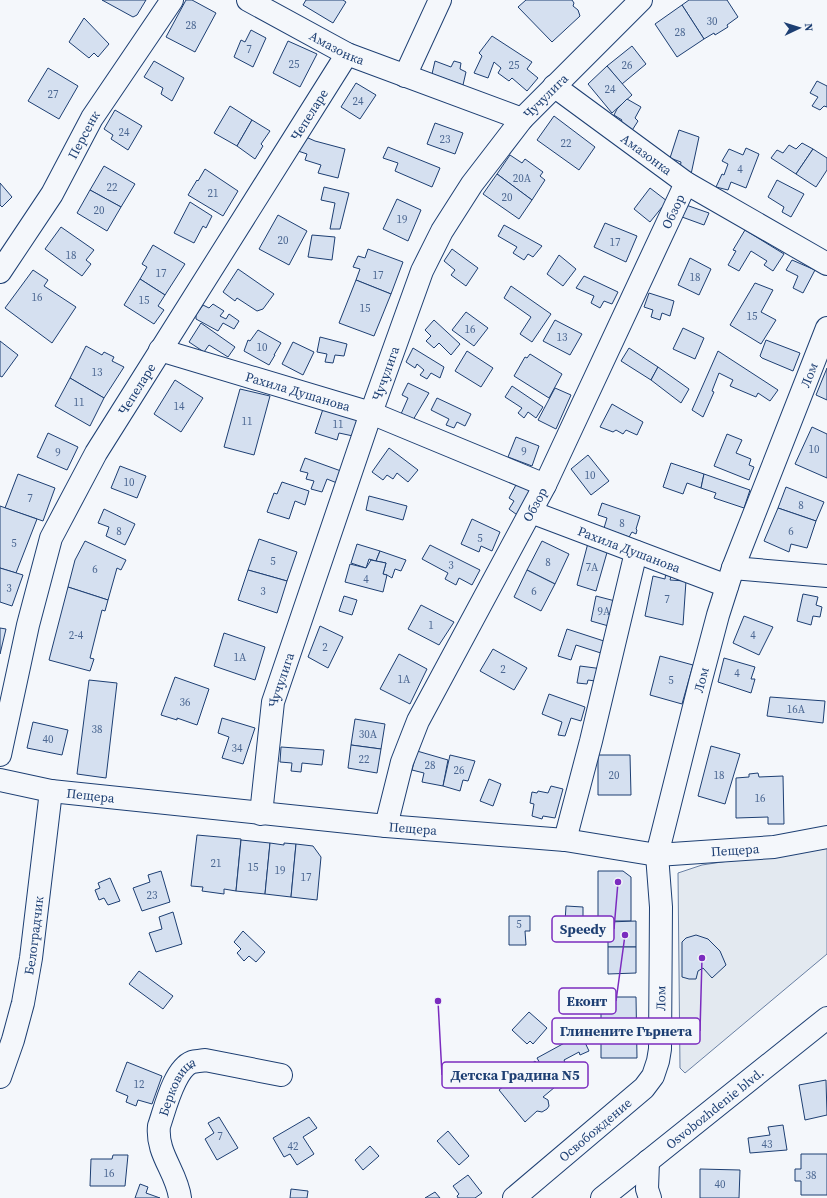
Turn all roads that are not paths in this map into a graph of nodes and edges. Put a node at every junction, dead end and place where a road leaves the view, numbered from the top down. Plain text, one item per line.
1 (172, 0) edge
2 (248, 0) edge
3 (440, 0) edge
4 (641, 0) edge
5 (347, 54) junction
6 (405, 76) junction
7 (554, 86) junction
8 (522, 119) junction
9 (686, 183) junction
10 (827, 264) edge
11 (0, 272) edge
12 (827, 328) edge
13 (160, 350) junction
14 (371, 413) junction
15 (545, 485) junction
16 (531, 512) junction
17 (636, 552) junction
18 (827, 576) edge
19 (730, 577) junction
20 (0, 755) edge
21 (0, 780) edge
22 (51, 791) junction
23 (261, 814) junction
24 (386, 826) junction
25 (827, 838) edge
26 (565, 840) junction
27 (657, 855) junction
28 (827, 1018) edge
29 (5, 1049) edge
30 (660, 1049) joint
31 (281, 1075) dead end
32 (0, 1077) edge
33 (648, 1161) junction
34 (180, 1198) edge
35 (514, 1198) edge
36 (602, 1198) edge
37 (650, 1198) edge

1 - 11 street, Персенк
2 - 5 street, Амазонка
3 - 6 street
4 - 7 street, Чучулига
5 - 6 street, Амазонка
5 - 13 street, Чепеларе
6 - 8 street, Амазонка
7 - 8 street, Чучулига
7 - 9 street, Амазонка
8 - 14 street, Чучулига
9 - 10 street, Амазонка
9 - 15 street, Обзор
12 - 19 street, Лом
13 - 14 street, Рахила Душанова
13 - 20 street, Чепеларе
14 - 15 street, Рахила Душанова
14 - 23 street, Чучулига
15 - 16 street, Обзор
16 - 17 street, Рахила Душанова
16 - 24 street, Обзор
17 - 19 street, Рахила Душанова
17 - 26 street
18 - 19 street, Рахила Душанова
19 - 27 street, Лом
21 - 22 street, Пещера
22 - 23 street, Пещера
22 - 29 street, Белоградчик
23 - 24 street, Пещера
24 - 26 street, Пещера
25 - 27 street, Пещера
26 - 27 street, Пещера
27 - 30 street, Лом
28 - 33 street, Osvobozhdenie blvd.
29 - 32 street, Белоградчик
30 - 35 street, Освобождение
31 - 34 street, Берковица
33 - 36 street, Osvobozhdenie blvd.
33 - 37 street

